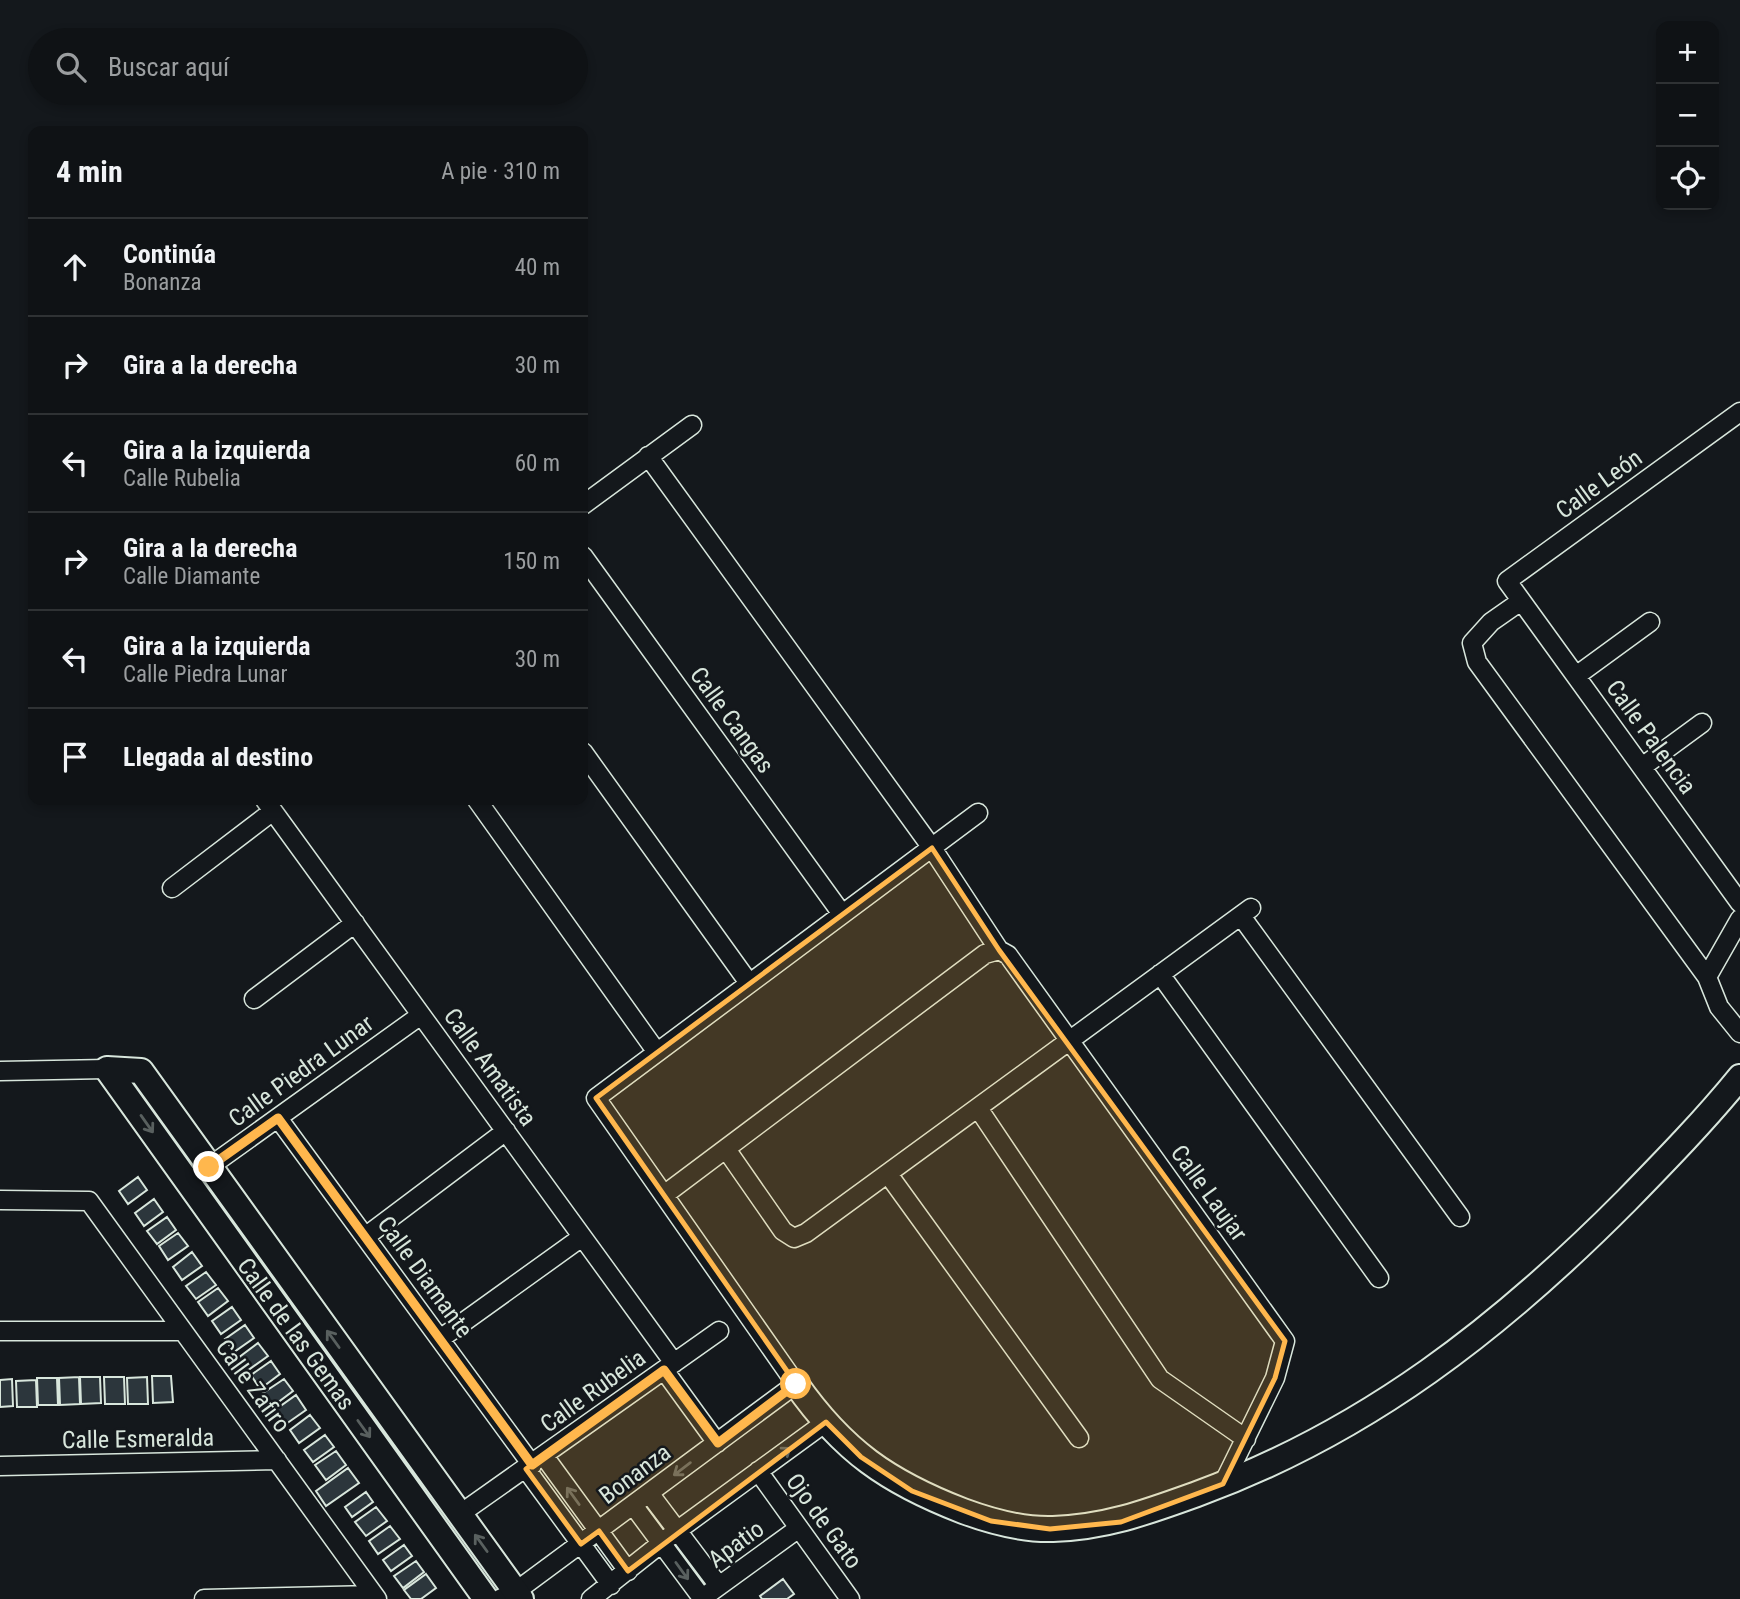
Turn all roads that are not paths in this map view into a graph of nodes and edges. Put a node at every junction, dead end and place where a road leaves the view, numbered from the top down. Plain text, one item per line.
1 (1740, 412) edge
2 (692, 425) dead end
3 (648, 456) junction
4 (588, 501) edge
5 (588, 563) edge
6 (1521, 601) junction
7 (1650, 622) dead end
8 (1576, 676) junction
9 (1702, 723) dead end
10 (588, 759) edge
11 (1642, 767) junction
12 (269, 805) edge
13 (481, 805) edge
14 (978, 813) dead end
15 (932, 848) junction
16 (172, 888) dead end
17 (1740, 903) edge
18 (842, 914) junction
19 (1740, 919) edge
20 (355, 923) junction
21 (999, 950) junction
22 (1160, 974) junction
23 (1707, 977) junction
24 (748, 983) junction
25 (254, 999) dead end
26 (421, 1015) junction
27 (1740, 1033) edge
28 (1069, 1040) junction
29 (656, 1051) junction
30 (107, 1069) junction
31 (0, 1072) edge
32 (1740, 1077) edge
33 (978, 1108) junction
34 (278, 1118) junction
35 (506, 1131) junction
36 (190, 1141) junction
37 (726, 1149) junction
38 (167, 1152) junction
39 (209, 1167) junction
40 (888, 1174) junction
41 (664, 1195) junction
42 (0, 1200) edge
43 (1460, 1217) dead end
44 (365, 1237) junction
45 (582, 1237) junction
46 (1379, 1278) dead end
47 (0, 1331) edge
48 (183, 1331) junction
49 (719, 1331) dead end
50 (440, 1339) junction
51 (669, 1367) junction
52 (796, 1384) junction
53 (826, 1422) junction
54 (1079, 1438) dead end
55 (1246, 1438) junction
56 (718, 1443) junction
57 (277, 1460) junction
58 (534, 1463) junction
59 (0, 1466) edge
60 (758, 1471) junction
61 (1223, 1484) junction
62 (649, 1493) junction
63 (633, 1506) junction
64 (460, 1514) junction
65 (799, 1528) junction
66 (678, 1530) junction
67 (599, 1531) junction
68 (662, 1543) junction
69 (581, 1544) junction
70 (628, 1571) junction
71 (611, 1585) junction
72 (719, 1586) junction
73 (376, 1597) edge
74 (512, 1597) edge
75 (701, 1598) edge
76 (204, 1599) edge
77 (486, 1599) edge
78 (591, 1599) edge
79 (850, 1599) edge

1 - 6 street, Calle León
2 - 3 street
3 - 4 street
3 - 15 street, Calle Laujar
5 - 18 street, Calle Cangas
6 - 8 street, Calle Palencia
6 - 23 street
7 - 8 street
8 - 11 street, Calle Palencia
9 - 11 street
10 - 24 street
11 - 17 street, Calle Palencia
12 - 16 street
12 - 20 street, Calle Amatista
13 - 29 street
14 - 15 street
15 - 18 street
15 - 21 street, Calle Laujar
18 - 24 street
19 - 23 street
20 - 25 street
20 - 26 street, Calle Amatista
21 - 28 street, Calle Laujar
21 - 37 street
22 - 28 street
22 - 43 street
22 - 46 street
23 - 27 street
24 - 29 street
26 - 34 street, Calle Piedra Lunar
26 - 35 street, Calle Amatista
28 - 33 street
28 - 55 street, Calle Laujar
29 - 41 street
30 - 31 street
30 - 36 street, Calle de las Gemas
30 -> 38 street, Calle de las Gemas
32 - 61 street
33 - 40 street
33 - 55 street
34 - 39 street, Calle Piedra Lunar
34 - 44 street, Calle Diamante
35 - 44 street
35 - 45 street, Calle Amatista
36 - 38 street
36 - 39 street, Calle de las Gemas
37 - 40 street
37 - 41 street
38 -> 77 street, Calle de las Gemas
64 -> 39 street, Calle de las Gemas
40 - 54 street
41 - 52 street
42 - 48 street, Calle Zafiro
44 - 50 street, Calle Diamante
45 - 50 street
45 - 51 street, Calle Amatista
47 - 48 street
48 - 57 street, Calle Zafiro
49 - 51 street, Calle Rubelia
50 - 58 street, Calle Diamante
51 - 56 street, Calle Amatista
51 - 58 street, Calle Rubelia
52 - 53 street
52 - 56 street, Bonanza
60 -> 53 street
53 - 61 street
55 - 61 street, Calle Laujar
56 -> 62 street, Bonanza
57 - 59 street, Calle Esmeralda
57 - 73 street, Calle Zafiro
58 - 64 street, Calle Rubelia
67 -> 58 street, Calle Diamante
58 - 69 street, Calle Diamante
60 - 65 street, Ojo de Gato
60 - 66 street
62 - 63 street, Bonanza
62 - 66 street
63 - 67 street, Bonanza
63 - 68 street
74 -> 64 street, Calle de las Gemas
65 - 72 street, Apatio
65 - 79 street, Ojo de Gato
66 - 68 street
66 - 72 street
67 - 69 street, Bonanza
67 - 70 street, Calle Diamante
68 - 70 street
68 -> 75 street
69 - 71 street, Calle Diamante
69 - 74 street, Bonanza
70 - 71 street
71 - 78 street
72 - 75 street, Apatio
73 - 76 street

